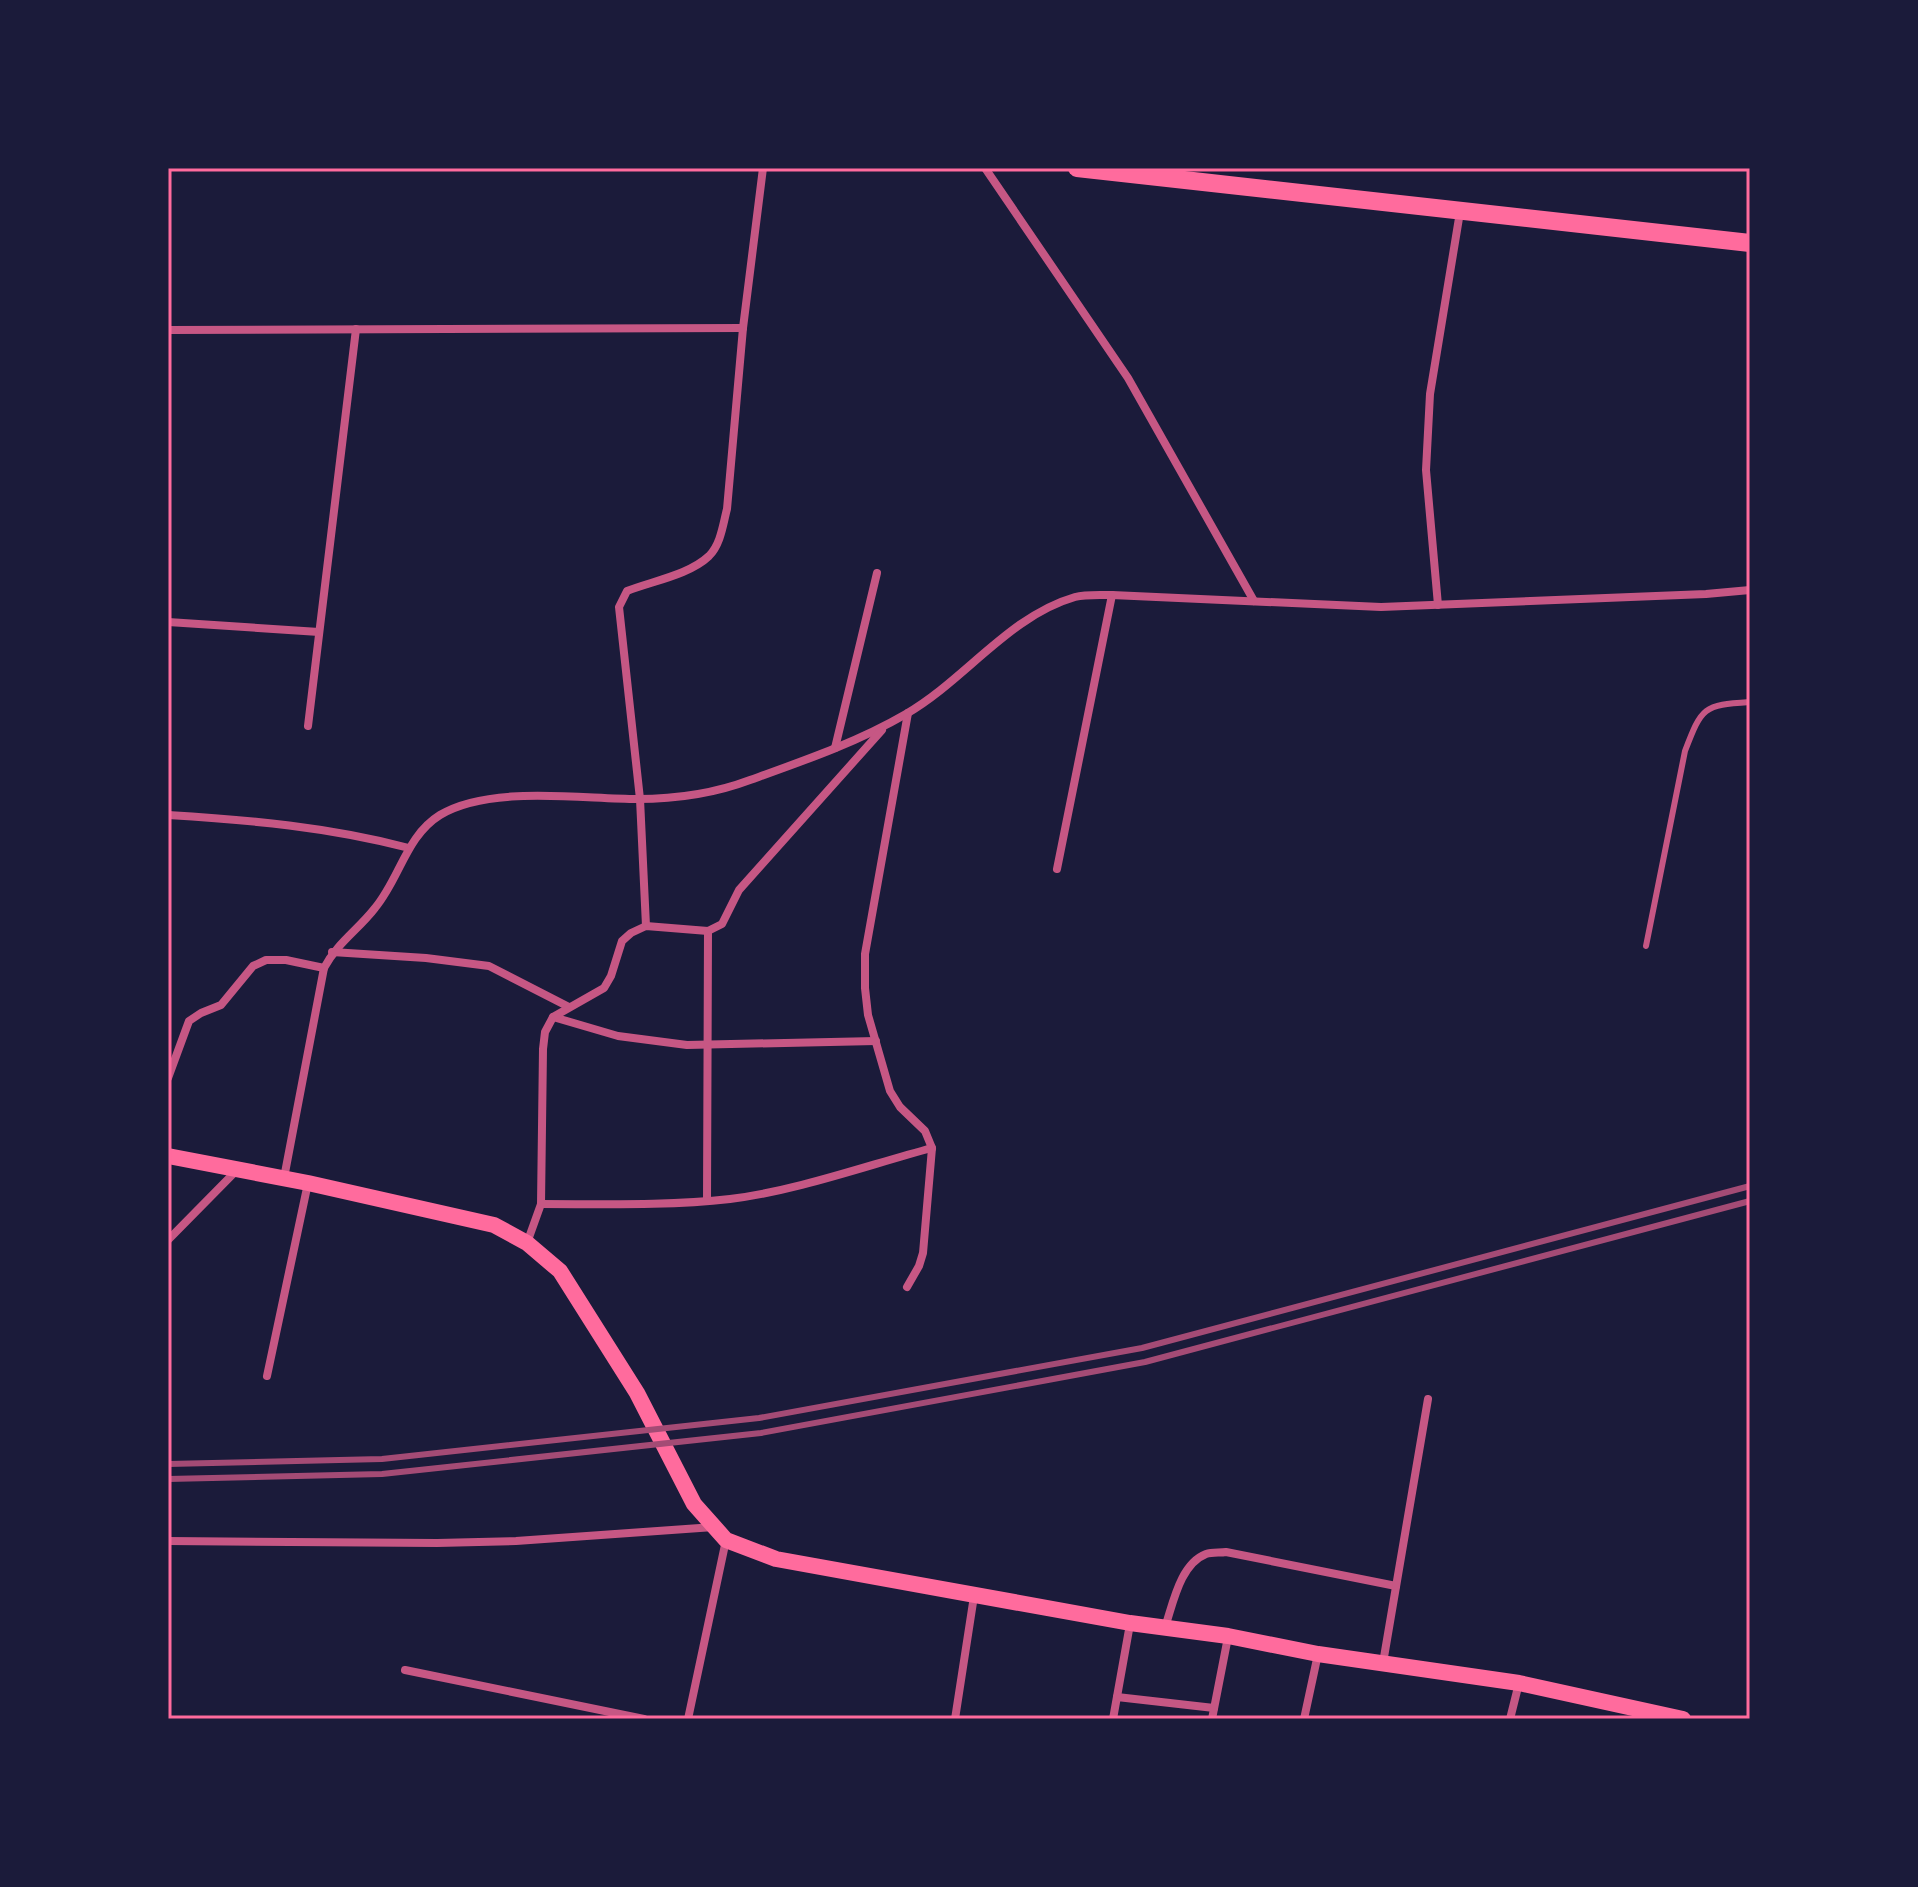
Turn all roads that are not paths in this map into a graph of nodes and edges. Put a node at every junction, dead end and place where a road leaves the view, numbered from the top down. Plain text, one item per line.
1 (763, 168) edge
2 (985, 168) edge
3 (1077, 168) edge
4 (1460, 211) junction
5 (1750, 243) edge
6 (743, 328) junction
7 (356, 329) junction
8 (168, 330) edge
9 (877, 573) dead end
10 (1750, 590) edge
11 (1112, 595) junction
12 (1254, 601) junction
13 (1438, 605) junction
14 (168, 622) edge
15 (319, 632) junction
16 (1750, 702) edge
17 (908, 713) junction
18 (887, 724) junction
19 (308, 726) dead end
20 (835, 748) junction
21 (640, 799) junction
22 (168, 815) edge
23 (409, 848) junction
24 (1057, 869) dead end
25 (646, 926) junction
26 (708, 931) junction
27 (1646, 946) dead end
28 (332, 952) junction
29 (324, 968) junction
30 (569, 1007) junction
31 (553, 1017) junction
32 (876, 1041) junction
33 (707, 1046) junction
34 (168, 1078) edge
35 (932, 1148) junction
36 (168, 1156) edge
37 (237, 1170) junction
38 (284, 1179) junction
39 (308, 1183) junction
40 (707, 1201) junction
41 (541, 1204) junction
42 (168, 1240) edge
43 (527, 1243) junction
44 (907, 1287) dead end
45 (267, 1376) dead end
46 (1428, 1399) dead end
47 (721, 1534) junction
48 (168, 1541) edge
49 (1396, 1586) junction
50 (974, 1596) junction
51 (1130, 1623) junction
52 (1165, 1627) junction
53 (1228, 1636) junction
54 (1318, 1654) junction
55 (1383, 1664) junction
56 (405, 1670) dead end
57 (1519, 1683) junction
58 (1117, 1697) junction
59 (1214, 1708) junction
60 (1616, 1712) edge
61 (644, 1719) edge
62 (688, 1719) edge
63 (955, 1719) edge
64 (1113, 1719) edge
65 (1212, 1719) edge
66 (1304, 1719) edge
67 (1510, 1719) edge
68 (1683, 1719) edge

1 - 6 street
2 - 12 street
3 - 4 main road
4 - 5 main road
4 - 13 street
6 - 7 street
6 - 21 street
7 - 8 street
7 - 15 street
9 - 20 street
10 - 13 street
11 - 12 street
11 - 17 street
11 - 24 street
12 - 13 street
14 - 15 street
15 - 19 street
16 - 27 lane
17 - 18 street
17 - 32 street
18 - 20 street
18 - 26 street
20 - 21 street
21 - 23 street
21 - 25 street
22 - 23 street
23 - 28 street
25 - 26 street
25 - 30 street
26 - 33 street
28 - 29 street
28 - 30 street
29 - 34 street
29 - 38 street
30 - 31 street
31 - 33 street
31 - 41 street
32 - 33 street
32 - 35 street
33 - 40 street
35 - 40 street
35 - 44 street
36 - 37 main road
37 - 38 main road
37 - 42 street
38 - 39 main road
39 - 43 main road
39 - 45 street
40 - 41 street
41 - 43 street
43 - 47 main road
46 - 49 street
47 - 48 street
47 - 50 main road
47 - 62 street
49 - 52 street
49 - 55 street
50 - 51 main road
50 - 63 street
51 - 52 main road
51 - 58 street
52 - 53 main road
53 - 54 main road
53 - 59 street
54 - 55 main road
54 - 66 street
55 - 57 main road
56 - 61 street
57 - 60 main road
57 - 67 street
58 - 59 street
58 - 64 street
59 - 65 street
60 - 68 main road

